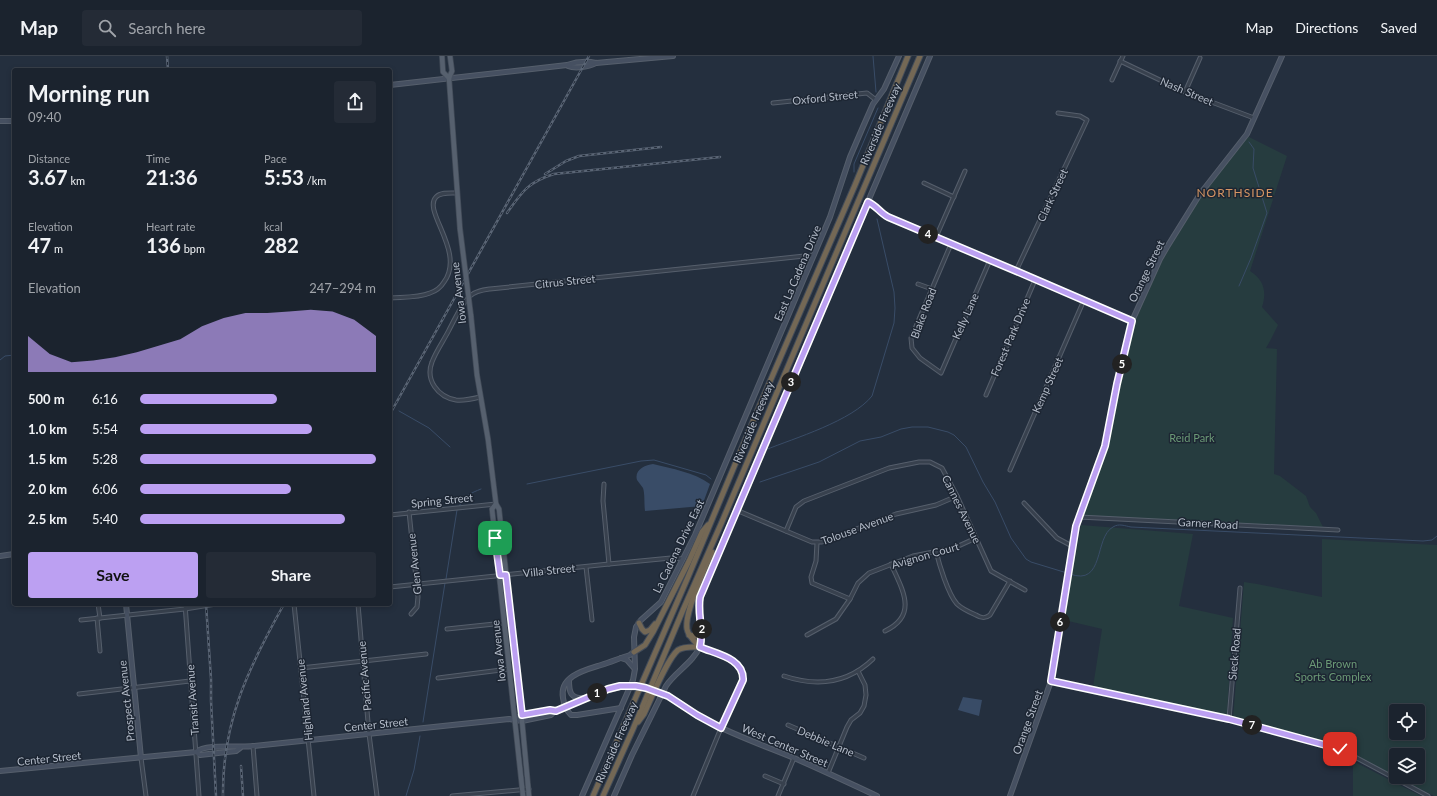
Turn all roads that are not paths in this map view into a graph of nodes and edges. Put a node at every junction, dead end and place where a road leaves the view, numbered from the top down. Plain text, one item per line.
1 (442, 56) edge
2 (450, 56) edge
3 (673, 56) edge
4 (899, 56) edge
5 (908, 56) edge
6 (920, 56) edge
7 (930, 56) edge
8 (1123, 56) edge
9 (1282, 56) edge
10 (1200, 58) dead end
11 (1120, 61) junction
12 (449, 78) junction
13 (1112, 80) dead end
14 (392, 84) edge
15 (1185, 92) junction
16 (876, 100) junction
17 (773, 103) dead end
18 (1058, 113) dead end
19 (1254, 118) junction
20 (0, 121) edge
21 (12, 121) edge
22 (965, 171) dead end
23 (924, 183) dead end
24 (457, 193) junction
25 (954, 197) junction
26 (868, 202) junction
27 (936, 237) junction
28 (951, 244) junction
29 (814, 255) junction
30 (990, 260) junction
31 (1016, 271) junction
32 (1035, 280) junction
33 (918, 284) dead end
34 (932, 289) junction
35 (392, 298) edge
36 (1084, 300) junction
37 (1132, 321) junction
38 (941, 373) joint
39 (986, 395) dead end
40 (480, 397) junction
41 (1010, 470) dead end
42 (604, 484) dead end
43 (957, 496) junction
44 (711, 499) joint
45 (1024, 503) dead end
46 (496, 504) junction
47 (736, 510) junction
48 (409, 512) junction
49 (392, 515) edge
50 (1079, 517) junction
51 (711, 520) junction
52 (721, 524) junction
53 (1338, 530) dead end
54 (786, 531) junction
55 (976, 538) junction
56 (817, 543) junction
57 (1072, 546) junction
58 (936, 551) junction
59 (12, 554) edge
60 (0, 556) edge
61 (683, 559) junction
62 (609, 564) junction
63 (891, 564) junction
64 (586, 567) junction
65 (500, 575) junction
66 (506, 575) junction
67 (1010, 581) junction
68 (417, 584) junction
69 (392, 587) edge
70 (1240, 588) dead end
71 (1025, 590) dead end
72 (850, 599) junction
73 (98, 606) edge
74 (126, 606) edge
75 (204, 606) edge
76 (294, 606) edge
77 (358, 606) edge
78 (185, 609) junction
79 (411, 614) dead end
80 (127, 615) junction
81 (99, 618) junction
82 (660, 619) junction
83 (81, 620) dead end
84 (592, 620) dead end
85 (504, 623) junction
86 (639, 623) junction
87 (447, 629) dead end
88 (885, 631) dead end
89 (702, 633) junction
90 (689, 635) junction
91 (807, 635) dead end
92 (700, 647) junction
93 (100, 651) dead end
94 (634, 652) junction
95 (426, 654) dead end
96 (620, 658) junction
97 (874, 659) dead end
98 (363, 662) junction
99 (301, 668) junction
100 (509, 669) junction
101 (635, 669) junction
102 (858, 671) junction
103 (784, 676) dead end
104 (438, 678) dead end
105 (569, 680) junction
106 (190, 681) junction
107 (1051, 681) junction
108 (134, 687) junction
109 (79, 694) dead end
110 (668, 696) joint
111 (588, 697) junction
112 (565, 708) junction
113 (621, 708) junction
114 (556, 711) junction
115 (522, 715) junction
116 (514, 719) junction
117 (1229, 719) junction
118 (522, 721) junction
119 (788, 725) dead end
120 (721, 728) junction
121 (633, 729) junction
122 (369, 734) junction
123 (308, 741) junction
124 (253, 746) junction
125 (838, 747) junction
126 (196, 752) junction
127 (141, 758) junction
128 (794, 758) junction
129 (864, 758) dead end
130 (0, 771) edge
131 (828, 773) junction
132 (765, 776) dead end
133 (784, 784) junction
134 (522, 789) junction
135 (528, 789) junction
136 (146, 796) edge
137 (199, 796) edge
138 (257, 796) edge
139 (314, 796) edge
140 (377, 796) edge
141 (452, 796) edge
142 (523, 796) edge
143 (529, 796) edge
144 (582, 796) edge
145 (593, 796) edge
146 (603, 796) edge
147 (614, 796) edge
148 (693, 796) edge
149 (778, 796) edge
150 (877, 796) edge
151 (1010, 796) edge
152 (1428, 796) edge

1 - 12 main road, Iowa Avenue
2 - 12 main road, Iowa Avenue
3 - 12 main road
4 - 16 main road, East La Cadena Drive
5 - 51 highway, Riverside Freeway
6 - 52 highway, Riverside Freeway
7 - 26 main road
8 - 11 street
9 - 19 main road, Orange Street
10 - 15 street
11 - 13 street
11 - 15 street, Nash Street
12 - 14 main road
12 - 24 main road, Iowa Avenue
15 - 19 street, Nash Street
16 - 17 street, Oxford Street
16 - 29 main road, East La Cadena Drive
18 - 31 street, Clark Street
19 - 37 main road, Orange Street
20 - 21 main road
22 - 25 street
23 - 25 street
24 - 35 street
24 - 40 main road, Iowa Avenue, bridge
25 - 27 street
26 - 27 street
26 - 47 main road
27 - 28 street
28 - 30 street
28 - 34 street, Blake Road
29 - 40 street, Citrus Street
29 - 44 main road, East La Cadena Drive
30 - 31 street
30 - 38 street, Kelly Lane
31 - 32 street
32 - 36 street
32 - 39 street, Forest Park Drive
33 - 34 street
34 - 38 street, Blake Road
36 - 37 street
36 - 41 street, Kemp Street
37 - 50 main road, Orange Street
40 - 46 main road, Iowa Avenue
42 - 62 street
43 - 54 street, Cannes Avenue
43 - 55 street, Cannes Avenue
43 - 56 street, Tolouse Avenue
44 - 61 main road, La Cadena Drive East
45 - 57 street
46 - 48 street, Spring Street
46 - 65 main road, Iowa Avenue
46 - 66 main road, Iowa Avenue
47 - 54 street, Tolouse Avenue
47 - 89 main road
48 - 49 street, Spring Street
48 - 68 street, Glen Avenue
50 - 53 street, Garner Road
50 - 57 main road, Orange Street
51 - 82 highway
51 - 145 highway, Riverside Freeway
52 - 90 highway
52 - 121 highway, Riverside Freeway
54 - 56 street, Tolouse Avenue
55 - 58 street, Avignon Court
55 - 67 street, Cannes Avenue
56 - 72 street
57 - 107 main road, Orange Street
58 - 63 street, Avignon Court
58 - 67 street
59 - 60 main road
61 - 62 street, Villa Street
61 - 86 main road, La Cadena Drive East
62 - 64 street, Villa Street
63 - 72 street, Avignon Court
63 - 88 street
64 - 66 street, Villa Street
64 - 84 street
65 - 66 street, Villa Street
65 - 68 street, Villa Street
65 - 85 main road, Iowa Avenue
66 - 115 main road, Iowa Avenue
67 - 71 street, Cannes Avenue
68 - 69 street, Villa Street
68 - 79 street, Glen Avenue
70 - 117 street, Sieck Road
72 - 91 street, Avignon Court
73 - 81 street
74 - 80 main road, Prospect Avenue
75 - 78 street
76 - 99 street, Highland Avenue
77 - 98 street, Pacific Avenue
78 - 80 street
78 - 106 street, Transit Avenue
80 - 81 street
80 - 108 main road, Prospect Avenue
81 - 83 street
81 - 93 street
82 - 86 highway
82 - 94 highway
85 - 87 street
85 - 100 main road, Iowa Avenue
86 - 94 main road
89 - 90 highway
89 - 92 main road
90 - 92 highway
92 - 120 main road
92 - 121 highway
92 - 147 main road
94 - 96 main road
94 - 101 main road
95 - 98 street
96 - 101 main road
96 - 105 main road
97 - 102 street
98 - 99 street
98 - 122 street, Pacific Avenue
99 - 123 street, Highland Avenue
100 - 104 street
100 - 116 main road, Iowa Avenue
101 - 113 main road
102 - 103 street
102 - 125 street
105 - 111 main road
105 - 112 main road
106 - 108 street
106 - 126 street, Transit Avenue
107 - 117 street
107 - 151 main road, Orange Street
108 - 109 street
108 - 127 main road, Prospect Avenue
110 - 111 main road, Center Street, bridge
110 - 120 main road, West Center Street
111 - 112 main road, Center Street
112 - 113 main road
112 - 114 main road, Center Street
113 - 144 main road
114 - 115 main road, Center Street
114 - 118 main road, Center Street
115 - 116 main road, Center Street
115 - 118 main road, Iowa Avenue
116 - 118 main road, Center Street
116 - 122 main road, Center Street
116 - 134 main road, Iowa Avenue
117 - 152 street
118 - 135 main road, Iowa Avenue
119 - 125 street, Debbie Lane
120 - 128 main road, West Center Street
120 - 148 street
121 - 146 highway, Riverside Freeway
122 - 123 main road, Center Street
122 - 140 street, Pacific Avenue
123 - 124 main road, Center Street
123 - 139 street, Highland Avenue
124 - 126 main road, Center Street
124 - 138 street
125 - 129 street, Debbie Lane
125 - 131 street
126 - 127 main road, Center Street
126 - 137 street, Transit Avenue
127 - 130 main road, Center Street
127 - 136 street, Prospect Avenue
128 - 131 main road, West Center Street
128 - 133 street
131 - 150 main road, West Center Street
132 - 133 street
133 - 149 street
134 - 135 street
134 - 141 street
134 - 142 main road, Iowa Avenue
135 - 143 main road, Iowa Avenue

